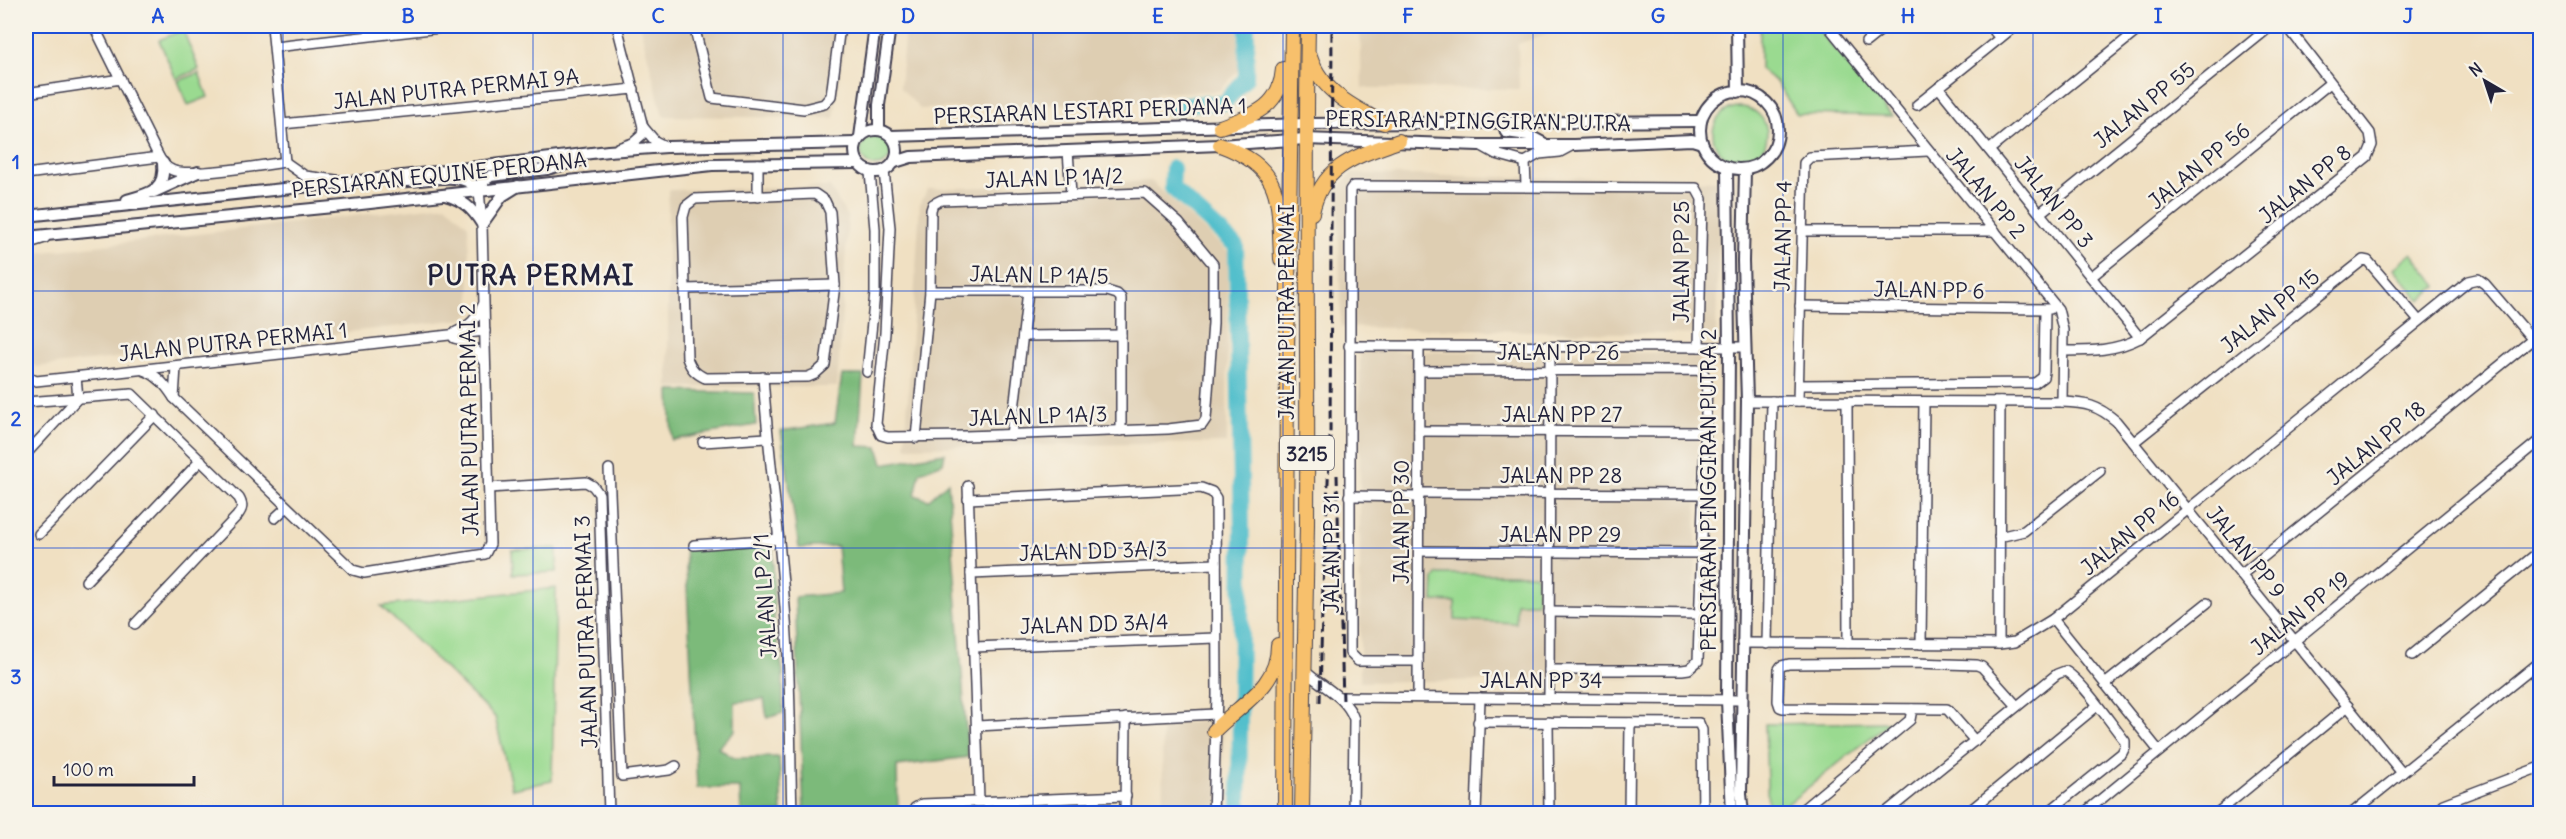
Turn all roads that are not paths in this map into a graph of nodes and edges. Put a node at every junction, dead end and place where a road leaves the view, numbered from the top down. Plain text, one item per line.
1 (94, 26) edge
2 (272, 26) edge
3 (457, 26) edge
4 (617, 26) edge
5 (694, 26) edge
6 (840, 26) edge
7 (875, 26) edge
8 (890, 26) edge
9 (1287, 26) edge
10 (1292, 26) edge
11 (1308, 26) edge
12 (1737, 26) edge
13 (1828, 26) edge
14 (1886, 26) edge
15 (1990, 26) edge
16 (2015, 26) edge
17 (2143, 26) edge
18 (2271, 26) edge
19 (2287, 26) edge
20 (2000, 38) junction
21 (1866, 42) dead end
22 (275, 47) junction
23 (1308, 50) junction
24 (121, 80) junction
25 (2330, 83) junction
26 (1939, 88) junction
27 (634, 89) junction
28 (1738, 92) junction
29 (26, 93) edge
30 (1917, 105) dead end
31 (1701, 121) junction
32 (1503, 122) junction
33 (1384, 123) junction
34 (282, 124) junction
35 (1290, 124) junction
36 (1305, 124) junction
37 (643, 127) junction
38 (1220, 127) junction
39 (879, 130) junction
40 (891, 136) junction
41 (1305, 139) junction
42 (858, 140) junction
43 (1289, 140) junction
44 (1399, 141) junction
45 (1702, 143) junction
46 (1546, 144) junction
47 (1220, 145) junction
48 (1479, 145) junction
49 (1574, 145) junction
50 (667, 147) junction
51 (1989, 150) junction
52 (1068, 151) junction
53 (1928, 151) junction
54 (602, 153) junction
55 (161, 160) junction
56 (285, 162) junction
57 (895, 162) junction
58 (1526, 162) junction
59 (856, 163) junction
60 (758, 164) junction
61 (1727, 167) junction
62 (1745, 169) junction
63 (885, 171) junction
64 (198, 172) junction
65 (870, 172) junction
66 (26, 174) edge
67 (378, 179) junction
68 (348, 182) junction
69 (520, 184) junction
70 (1526, 185) junction
71 (479, 190) junction
72 (151, 193) junction
73 (438, 194) junction
74 (1071, 194) junction
75 (758, 197) junction
76 (94, 208) junction
77 (2040, 213) junction
78 (26, 216) edge
79 (482, 224) junction
80 (1802, 231) junction
81 (1995, 231) junction
82 (64, 233) junction
83 (1308, 234) junction
84 (26, 237) edge
85 (26, 244) edge
86 (2091, 277) junction
87 (835, 285) junction
88 (685, 289) junction
89 (930, 291) junction
90 (1028, 291) junction
91 (484, 303) junction
92 (1800, 306) junction
93 (2045, 309) junction
94 (2058, 309) junction
95 (1288, 312) junction
96 (2419, 321) junction
97 (485, 331) junction
98 (1121, 335) junction
99 (446, 336) junction
100 (1023, 336) junction
101 (2140, 338) junction
102 (2533, 339) junction
103 (1350, 346) junction
104 (1419, 346) junction
105 (1550, 347) junction
106 (1700, 347) junction
107 (1729, 347) junction
108 (1745, 347) junction
109 (2541, 348) edge
110 (2064, 351) junction
111 (486, 365) junction
112 (176, 367) junction
113 (143, 370) junction
114 (1419, 371) junction
115 (1549, 371) junction
116 (867, 372) dead end
117 (26, 376) edge
118 (76, 377) junction
119 (763, 377) junction
120 (1799, 385) junction
121 (78, 398) junction
122 (174, 398) junction
123 (1747, 401) junction
124 (1772, 401) junction
125 (1798, 401) junction
126 (26, 402) edge
127 (1847, 402) junction
128 (1924, 402) junction
129 (2000, 402) junction
130 (2062, 402) junction
131 (155, 415) junction
132 (1206, 419) joint
133 (1121, 431) junction
134 (1419, 431) junction
135 (1550, 432) junction
136 (1705, 432) junction
137 (1011, 435) junction
138 (767, 438) junction
139 (916, 438) junction
140 (2541, 440) edge
141 (703, 442) dead end
142 (2134, 442) junction
143 (26, 454) edge
144 (201, 460) junction
145 (609, 469) dead end
146 (2100, 471) dead end
147 (968, 486) dead end
148 (489, 488) junction
149 (1549, 493) junction
150 (1703, 494) junction
151 (1419, 495) junction
152 (1349, 496) junction
153 (968, 498) junction
154 (287, 507) junction
155 (2188, 509) junction
156 (1287, 516) junction
157 (275, 518) dead end
158 (39, 534) dead end
159 (1999, 537) junction
160 (779, 538) junction
161 (694, 545) dead end
162 (1419, 551) junction
163 (2541, 551) edge
164 (1549, 552) junction
165 (1701, 553) junction
166 (1216, 564) junction
167 (971, 574) junction
168 (2241, 575) junction
169 (87, 581) dead end
170 (2207, 603) dead end
171 (1549, 612) junction
172 (1700, 614) junction
173 (2053, 619) junction
174 (135, 624) dead end
175 (1216, 638) junction
176 (2294, 640) junction
177 (1742, 643) junction
178 (1848, 643) junction
179 (1767, 644) junction
180 (1921, 644) junction
181 (1999, 644) junction
182 (974, 646) junction
183 (2412, 656) dead end
184 (1418, 661) junction
185 (2541, 662) edge
186 (1915, 663) junction
187 (1925, 663) junction
188 (1549, 670) junction
189 (1305, 671) junction
190 (2105, 684) junction
191 (1418, 697) junction
192 (1340, 698) junction
193 (1480, 698) junction
194 (1549, 698) junction
195 (1726, 700) junction
196 (1743, 700) junction
197 (2017, 706) junction
198 (2097, 706) junction
199 (2348, 706) junction
200 (1912, 709) junction
201 (1221, 717) junction
202 (1126, 718) junction
203 (1478, 722) junction
204 (1548, 722) junction
205 (1630, 723) junction
206 (977, 726) junction
207 (1214, 731) joint
208 (1975, 741) junction
209 (2159, 751) junction
210 (676, 766) dead end
211 (2541, 767) edge
212 (2402, 773) junction
213 (1126, 796) junction
214 (980, 800) junction
215 (913, 811) edge
216 (2435, 811) edge
217 (609, 813) edge
218 (792, 813) edge
219 (1125, 813) edge
220 (1213, 813) edge
221 (1286, 813) edge
222 (1302, 813) edge
223 (1353, 813) edge
224 (1476, 813) edge
225 (1549, 813) edge
226 (1629, 813) edge
227 (1703, 813) edge
228 (1732, 813) edge
229 (1743, 813) edge
230 (1797, 813) edge
231 (1884, 813) edge
232 (1966, 813) edge
233 (2046, 813) edge
234 (2084, 813) edge
235 (2216, 813) edge
236 (2351, 813) edge

1 - 24 street
2 - 22 street
3 - 22 street
4 - 27 street
5 - 6 street
7 - 42 street
8 - 39 street
9 - 38 main road
10 - 35 main road, JALAN PUTRA PERMAI / 3215
11 - 23 main road, JALAN PUTRA PERMAI / 3215
12 - 28 street
13 - 53 street, JALAN PP 2
14 - 21 street
15 - 20 street
16 - 20 street
17 - 51 street
18 - 77 street, JALAN PP 55
19 - 25 street, JALAN PP 8
20 - 26 street
22 - 34 street
23 - 33 main road
23 - 36 main road, JALAN PUTRA PERMAI / 3215
24 - 29 street
24 - 55 street
25 - 86 street, JALAN PP 56
25 - 101 street, JALAN PP 8
26 - 30 street
26 - 51 street, JALAN PP 3
27 - 34 street, JALAN PUTRA PERMAI 9A
27 - 37 street
28 - 31 street
28 - 62 street
31 - 32 street, PERSIARAN PINGGIRAN PUTRA
31 - 45 street
32 - 33 street, PERSIARAN PINGGIRAN PUTRA
32 - 46 street
33 - 36 street, PERSIARAN PINGGIRAN PUTRA
34 - 56 street
35 - 36 street, PERSIARAN PINGGIRAN PUTRA
35 - 38 street, PERSIARAN LESTARI PERDANA 1
35 - 43 main road, JALAN PUTRA PERMAI / 3215
36 - 41 main road, JALAN PUTRA PERMAI / 3215
37 - 50 street
37 - 54 street
38 - 40 street, PERSIARAN LESTARI PERDANA 1
39 - 40 street
39 - 42 street
40 - 57 street
41 - 43 street, PERSIARAN PINGGIRAN PUTRA
41 - 44 street, PERSIARAN PINGGIRAN PUTRA
41 - 83 main road, JALAN PUTRA PERMAI / 3215
42 - 50 street, PERSIARAN EQUINE PERDANA
42 - 59 street
43 - 47 street, PERSIARAN LESTARI PERDANA 1
43 - 95 main road, JALAN PUTRA PERMAI / 3215
44 - 48 street, PERSIARAN PINGGIRAN PUTRA
44 - 83 main road
45 - 49 street, PERSIARAN PINGGIRAN PUTRA
45 - 61 street
46 - 48 street, PERSIARAN PINGGIRAN PUTRA
46 - 49 street, PERSIARAN PINGGIRAN PUTRA
47 - 52 street, PERSIARAN LESTARI PERDANA 1
47 - 95 main road
48 - 58 street
49 - 58 street
50 - 54 street, PERSIARAN EQUINE PERDANA
51 - 77 street, JALAN PP 3
52 - 57 street, PERSIARAN LESTARI PERDANA 1
52 - 74 street
53 - 80 street, JALAN PP 4
53 - 81 street, JALAN PP 2
54 - 67 street, PERSIARAN EQUINE PERDANA
54 - 71 street
55 - 64 street
55 - 66 street
55 - 72 street
56 - 64 street
56 - 68 street
57 - 63 street
58 - 70 street
59 - 60 street, PERSIARAN EQUINE PERDANA
59 - 65 street
60 - 69 street, PERSIARAN EQUINE PERDANA
60 - 75 street
61 - 62 street
61 - 107 street, PERSIARAN PINGGIRAN PUTRA 2
62 - 108 street, PERSIARAN PINGGIRAN PUTRA 2
63 - 65 street
63 - 139 street, JALAN LP 1A/3
64 - 72 street
65 - 116 street
67 - 68 street, PERSIARAN EQUINE PERDANA
67 - 71 street
68 - 76 street, PERSIARAN EQUINE PERDANA
69 - 71 street, PERSIARAN EQUINE PERDANA
69 - 79 street
70 - 103 street, JALAN PP 25
70 - 106 street, JALAN PP 25
71 - 73 street, PERSIARAN EQUINE PERDANA
71 - 79 street, JALAN PUTRA PERMAI 2
72 - 76 street
73 - 79 street
73 - 82 street, PERSIARAN EQUINE PERDANA
74 - 89 street, JALAN LP 1A/2
74 - 132 street, JALAN LP 1A/2
75 - 87 street
75 - 88 street
76 - 78 street, PERSIARAN EQUINE PERDANA
77 - 86 street, JALAN PP 3
79 - 91 street, JALAN PUTRA PERMAI 2
80 - 81 street
80 - 92 street, JALAN PP 4
81 - 94 street, JALAN PP 2
82 - 84 street, PERSIARAN EQUINE PERDANA
82 - 85 street
83 - 189 main road, JALAN PUTRA PERMAI / 3215
86 - 101 street, JALAN PP 3
87 - 88 street
87 - 119 street
88 - 119 street
89 - 90 street, JALAN LP 1A/5
89 - 139 street
90 - 98 street, JALAN LP 1A/5
90 - 100 street
91 - 97 street, JALAN PUTRA PERMAI 2
91 - 99 street, JALAN PUTRA PERMAI 1
92 - 93 street, JALAN PP 6
92 - 120 street, JALAN PP 4
93 - 94 street, JALAN PP 6
93 - 120 street
94 - 110 street, JALAN PP 2
95 - 156 main road, JALAN PUTRA PERMAI / 3215
96 - 102 street, JALAN PP 16
96 - 142 street, JALAN PP 15
96 - 155 street, JALAN PP 16
97 - 99 street, JALAN PUTRA PERMAI 1
97 - 111 street, JALAN PUTRA PERMAI 2
98 - 100 street
98 - 133 street, JALAN LP 1A/5
99 - 111 street, JALAN PUTRA PERMAI 1
99 - 112 street, JALAN PUTRA PERMAI 1
100 - 137 street
101 - 110 street, JALAN PP 8
102 - 109 street
102 - 168 street, JALAN PP 18
103 - 104 street, JALAN PP 25
103 - 152 street, JALAN PP 31
104 - 105 street, JALAN PP 25
104 - 114 street, JALAN PP 30
105 - 106 street, JALAN PP 25
105 - 115 street
106 - 107 street
107 - 108 street
107 - 195 street, PERSIARAN PINGGIRAN PUTRA 2
108 - 123 street, PERSIARAN PINGGIRAN PUTRA 2
110 - 130 street, JALAN PP 2
111 - 148 street, JALAN PUTRA PERMAI 2
112 - 113 street, JALAN PUTRA PERMAI 1
112 - 122 street
113 - 118 street, JALAN PUTRA PERMAI 1
113 - 122 street, JALAN PUTRA PERMAI 2
114 - 115 street, JALAN PP 26
114 - 134 street, JALAN PP 30
115 - 135 street
115 - 136 street, JALAN PP 26
117 - 118 street, JALAN PUTRA PERMAI 1
118 - 121 street
119 - 138 street, JALAN LP 2/1
120 - 125 street, JALAN PP 4
121 - 126 street
121 - 131 street
121 - 143 street
122 - 154 street, JALAN PUTRA PERMAI 2
123 - 124 street, JALAN PP 9
123 - 177 street, PERSIARAN PINGGIRAN PUTRA 2
124 - 125 street, JALAN PP 9
124 - 179 street
125 - 127 street, JALAN PP 9
127 - 128 street, JALAN PP 9
127 - 178 street
128 - 129 street, JALAN PP 9
128 - 180 street
129 - 130 street, JALAN PP 9
129 - 159 street
130 - 142 street, JALAN PP 9
131 - 144 street
131 - 158 street
132 - 133 street, JALAN LP 1A/3
133 - 137 street, JALAN LP 1A/3
134 - 135 street, JALAN PP 27
134 - 151 street, JALAN PP 30
135 - 136 street, JALAN PP 27
135 - 149 street
136 - 150 street
137 - 139 street, JALAN LP 1A/3
138 - 141 street
138 - 160 street, JALAN LP 2/1
140 - 176 street, JALAN PP 19
142 - 155 street, JALAN PP 9
144 - 169 street
144 - 174 street
145 - 210 street
146 - 159 street
147 - 153 street
148 - 154 street, JALAN PUTRA PERMAI 2
148 - 217 street, JALAN PUTRA PERMAI 3
149 - 150 street, JALAN PP 28
149 - 151 street, JALAN PP 28
149 - 164 street
150 - 165 street
151 - 152 street, JALAN PP 28
151 - 162 street, JALAN PP 30
152 - 184 street, JALAN PP 31
153 - 166 street
153 - 167 street
154 - 157 street
155 - 168 street, JALAN PP 9
155 - 173 street, JALAN PP 16
156 - 201 main road
156 - 221 main road, JALAN PUTRA PERMAI / 3215
159 - 181 street
160 - 161 street
160 - 218 street, JALAN LP 2/1
162 - 164 street, JALAN PP 29
162 - 184 street, JALAN PP 30
163 - 183 street
164 - 165 street, JALAN PP 29
164 - 171 street
165 - 172 street
166 - 167 street, JALAN DD 3A/3
166 - 175 street
167 - 182 street
168 - 176 street, JALAN PP 9
170 - 190 street
171 - 172 street
171 - 188 street
172 - 188 street
173 - 181 street, JALAN PP 16
173 - 190 street
175 - 182 street, JALAN DD 3A/4
175 - 201 street
176 - 199 street, JALAN PP 9
176 - 209 street, JALAN PP 19
177 - 179 street, JALAN PP 16
177 - 196 street, PERSIARAN PINGGIRAN PUTRA 2
178 - 179 street, JALAN PP 16
178 - 180 street, JALAN PP 16
180 - 181 street, JALAN PP 16
180 - 186 street
180 - 187 street
182 - 206 street
184 - 191 street, JALAN PP 30
185 - 212 street
186 - 187 street
186 - 200 street
187 - 197 street
188 - 194 street
189 - 192 street
189 - 222 main road, JALAN PUTRA PERMAI / 3215
190 - 209 street
191 - 192 street, JALAN PP 34
191 - 193 street, JALAN PP 34
192 - 223 street
193 - 194 street, JALAN PP 34
193 - 203 street
194 - 195 street, JALAN PP 34
195 - 196 street, JALAN PP 34
195 - 228 street, PERSIARAN PINGGIRAN PUTRA 2
196 - 229 street, PERSIARAN PINGGIRAN PUTRA 2
197 - 198 street
197 - 208 street
198 - 232 street
198 - 233 street
199 - 212 street, JALAN PP 9
199 - 235 street
200 - 208 street
200 - 230 street
201 - 202 street
201 - 207 main road
202 - 206 street
202 - 213 street
203 - 204 street
203 - 224 street
204 - 205 street
204 - 225 street
205 - 226 street
205 - 227 street
206 - 214 street
207 - 220 street
208 - 231 street
209 - 234 street, JALAN PP 19
211 - 216 street
212 - 236 street
213 - 214 street
213 - 219 street
214 - 215 street

